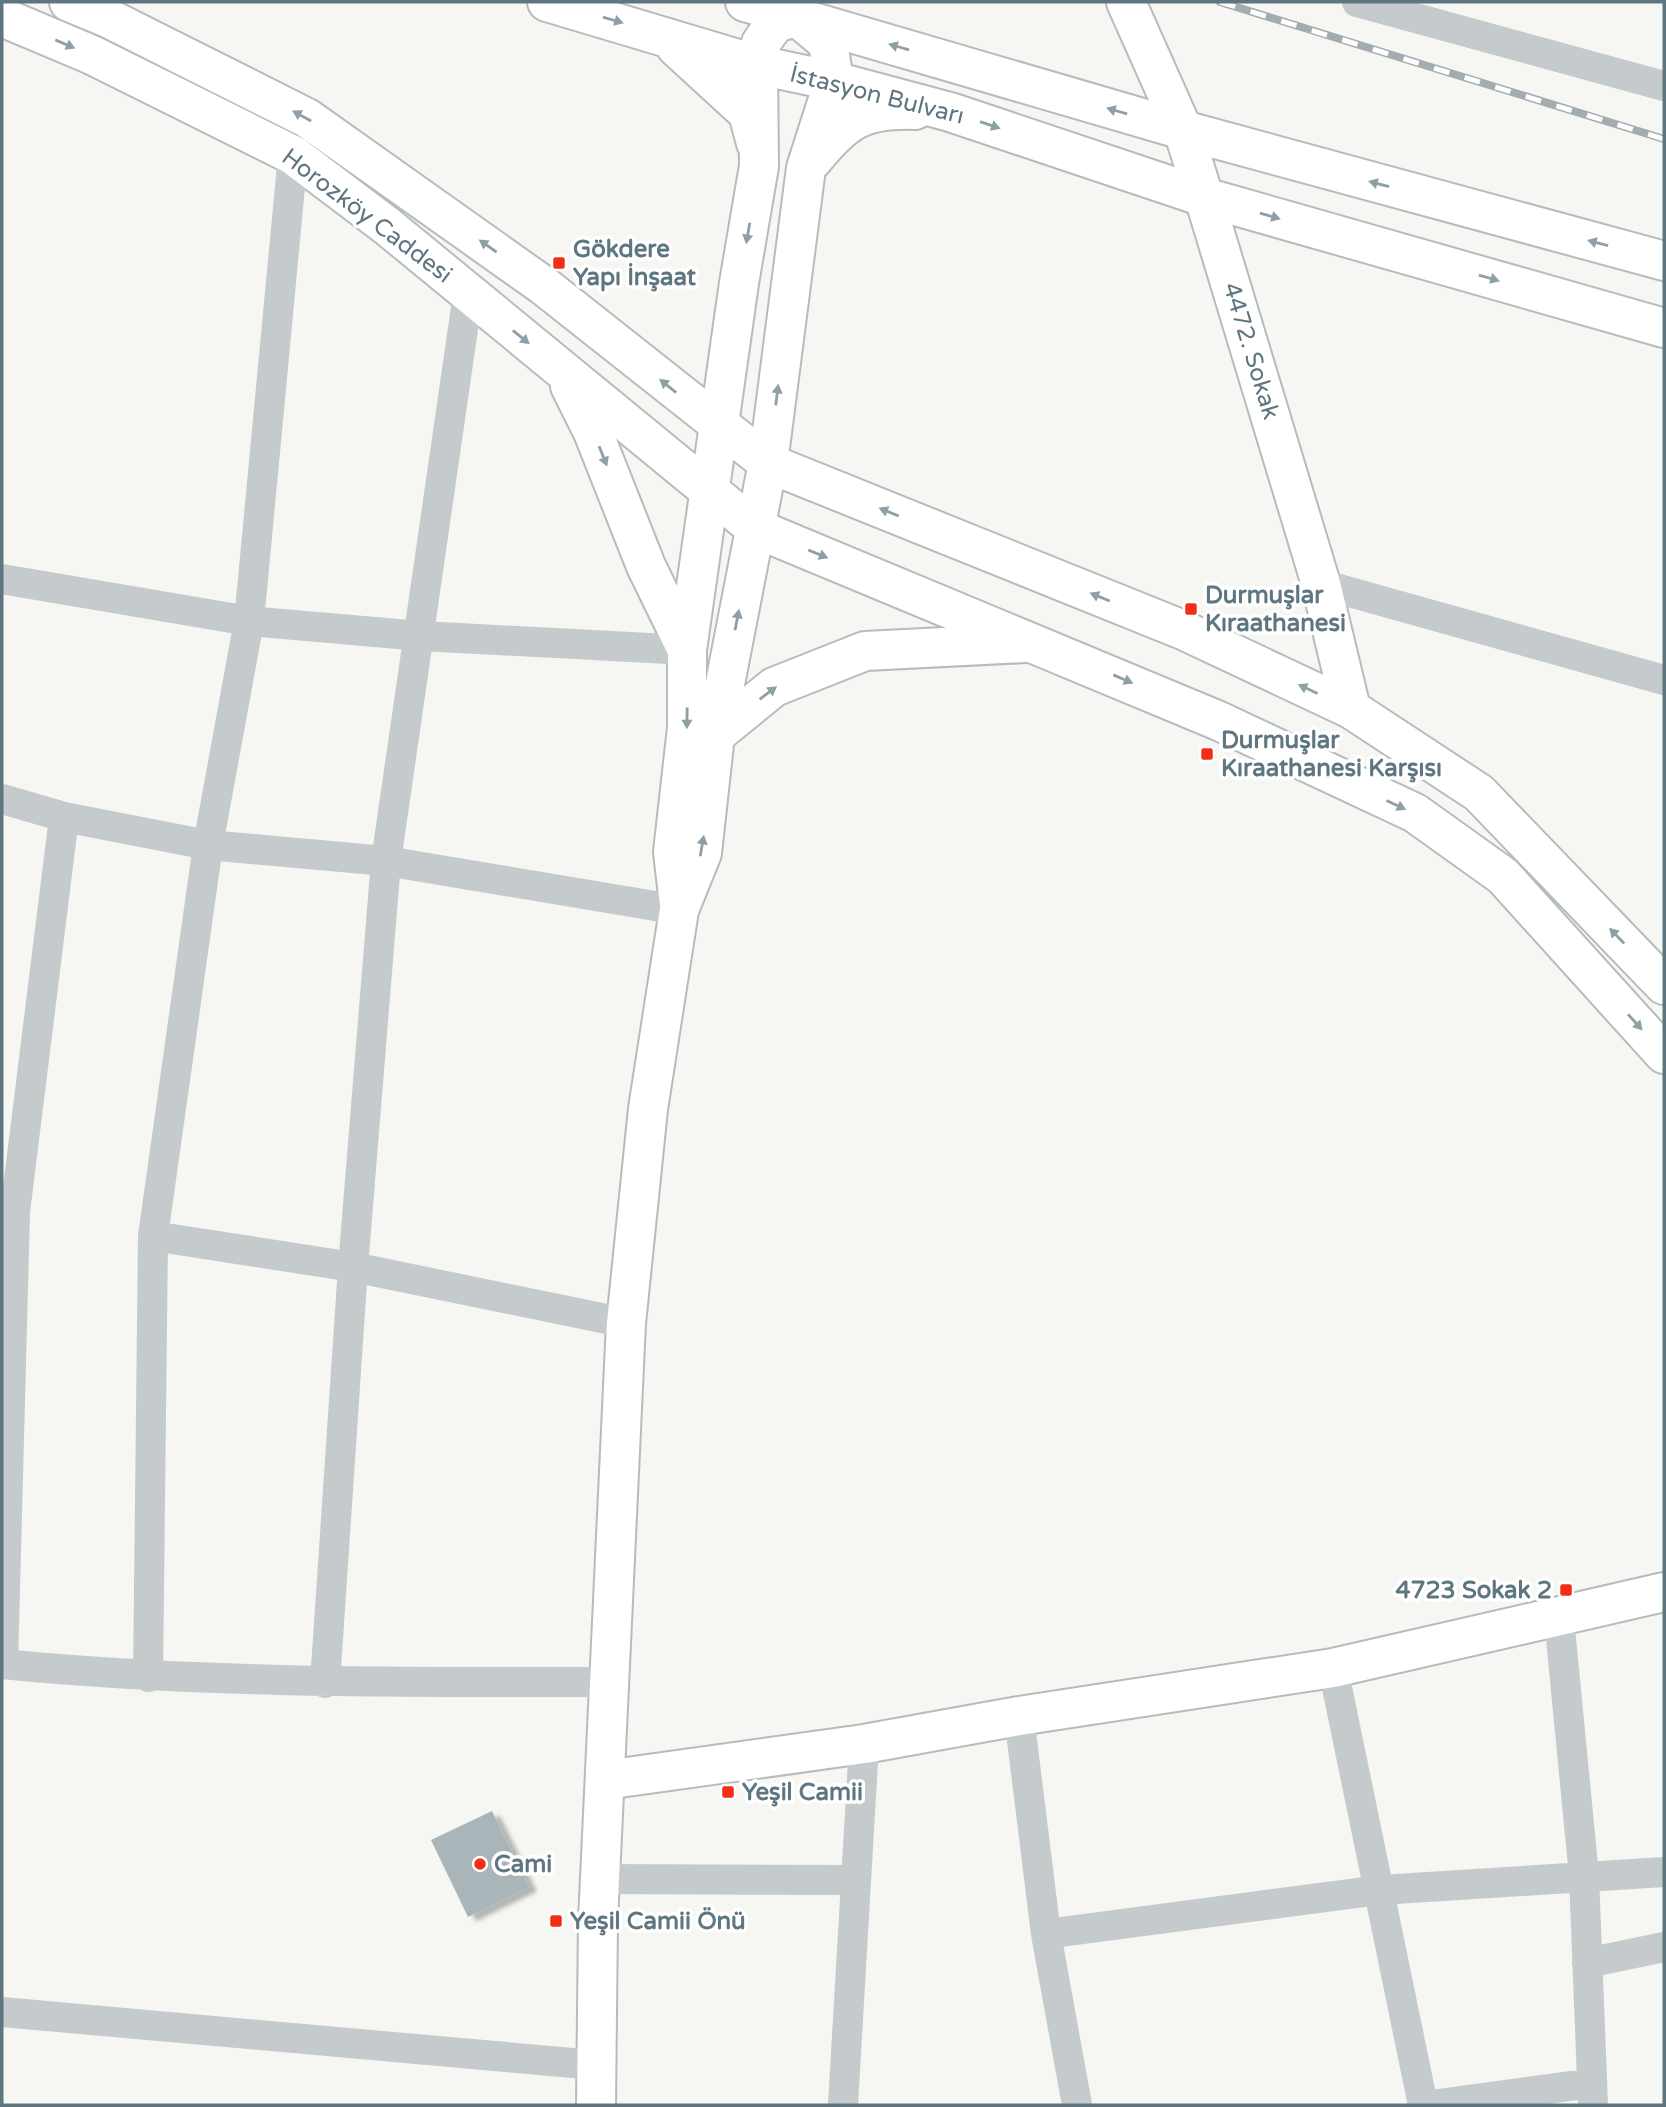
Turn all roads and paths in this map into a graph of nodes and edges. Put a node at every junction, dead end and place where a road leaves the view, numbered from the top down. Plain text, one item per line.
1 (69, 2) edge
2 (547, 2) edge
3 (745, 2) edge
4 (1126, 2) edge
5 (1357, 2) edge
6 (2, 17) edge
7 (797, 17) junction
8 (661, 34) junction
9 (758, 65) junction
10 (834, 80) junction
11 (1664, 86) edge
12 (950, 112) junction
13 (1182, 131) junction
14 (293, 155) junction
15 (759, 166) junction
16 (806, 168) junction
17 (1204, 197) junction
18 (1664, 261) edge
19 (468, 294) junction
20 (1664, 328) edge
21 (563, 372) junction
22 (721, 429) junction
23 (768, 463) junction
24 (710, 493) junction
25 (755, 528) junction
26 (2, 579) edge
27 (1321, 584) junction
28 (249, 621) junction
29 (421, 636) junction
30 (1037, 643) junction
31 (687, 650) junction
32 (1664, 680) edge
33 (1351, 709) junction
34 (715, 735) junction
35 (2, 799) edge
36 (64, 817) junction
37 (208, 845) junction
38 (386, 861) junction
39 (679, 910) junction
40 (1664, 985) edge
41 (1664, 1054) edge
42 (153, 1236) junction
43 (353, 1267) junction
44 (626, 1323) junction
45 (1664, 1592) edge
46 (1559, 1618) junction
47 (2, 1664) edge
48 (1333, 1668) junction
49 (148, 1677) junction
50 (609, 1682) junction
51 (325, 1683) junction
52 (1019, 1716) junction
53 (864, 1744) junction
54 (605, 1780) junction
55 (1664, 1872) edge
56 (1584, 1876) junction
57 (600, 1879) junction
58 (855, 1880) junction
59 (1380, 1890) junction
60 (1046, 1934) junction
61 (1664, 1947) edge
62 (1587, 1963) junction
63 (2, 2012) edge
64 (595, 2065) junction
65 (1592, 2094) edge
66 (596, 2105) edge
67 (843, 2105) edge
68 (1077, 2105) edge
69 (1423, 2105) edge
70 (1431, 2105) edge

22 -> 1 street
2 -> 8 street, İstasyon Bulvarı
3 - 7 street, İstasyon Bulvarı
4 - 13 street, 4472. Sokak
5 - 11 street
6 -> 14 street, Horozköy Caddesi
7 - 9 street
7 - 10 street
13 -> 7 street, İstasyon Bulvarı
8 - 9 street, İstasyon Bulvarı
8 - 15 street
9 - 10 street, İstasyon Bulvarı
9 - 15 street
10 - 12 street, İstasyon Bulvarı
10 - 16 street
12 - 16 street
12 -> 17 street, İstasyon Bulvarı
13 - 17 street, 4472. Sokak
18 -> 13 street, İstasyon Bulvarı
14 - 19 street, Horozköy Caddesi
14 - 28 street
15 -> 22 street
23 -> 16 street
17 -> 20 street, İstasyon Bulvarı
17 - 27 street, 4472. Sokak
19 -> 21 street, Horozköy Caddesi
19 - 29 street
21 - 24 street, Horozköy Caddesi
21 -> 31 street
22 - 23 street
22 - 24 street
23 - 25 street
33 -> 23 street
24 - 25 street, Horozköy Caddesi
24 - 31 street
25 -> 30 street, Horozköy Caddesi
34 -> 25 street
26 - 28 street
27 - 32 street
27 - 33 street, 4472. Sokak
28 - 29 street
28 - 37 street
29 - 31 street
29 - 38 street
34 -> 30 street
30 -> 41 street, Horozköy Caddesi
31 -> 39 street
40 -> 33 street
39 -> 34 street
35 - 36 street
36 - 37 street
36 - 47 street
37 - 38 street
37 - 42 street
38 - 39 street
38 - 43 street
39 - 44 street
42 - 43 street
42 - 49 street
43 - 44 street
43 - 51 street
44 - 50 street
45 - 46 street
46 - 48 street
46 - 56 street
47 - 49 street
48 - 52 street
48 - 59 street
49 - 51 street
50 - 51 street
50 - 54 street
52 - 53 street
52 - 60 street
53 - 54 street
53 - 58 street
54 - 57 street
55 - 56 street
56 - 59 street
56 - 62 street
57 - 58 street
57 - 64 street
58 - 67 street
59 - 60 street
59 - 69 street
60 - 68 street
61 - 62 street
62 - 65 street
63 - 64 street
64 - 66 street
65 - 70 street

